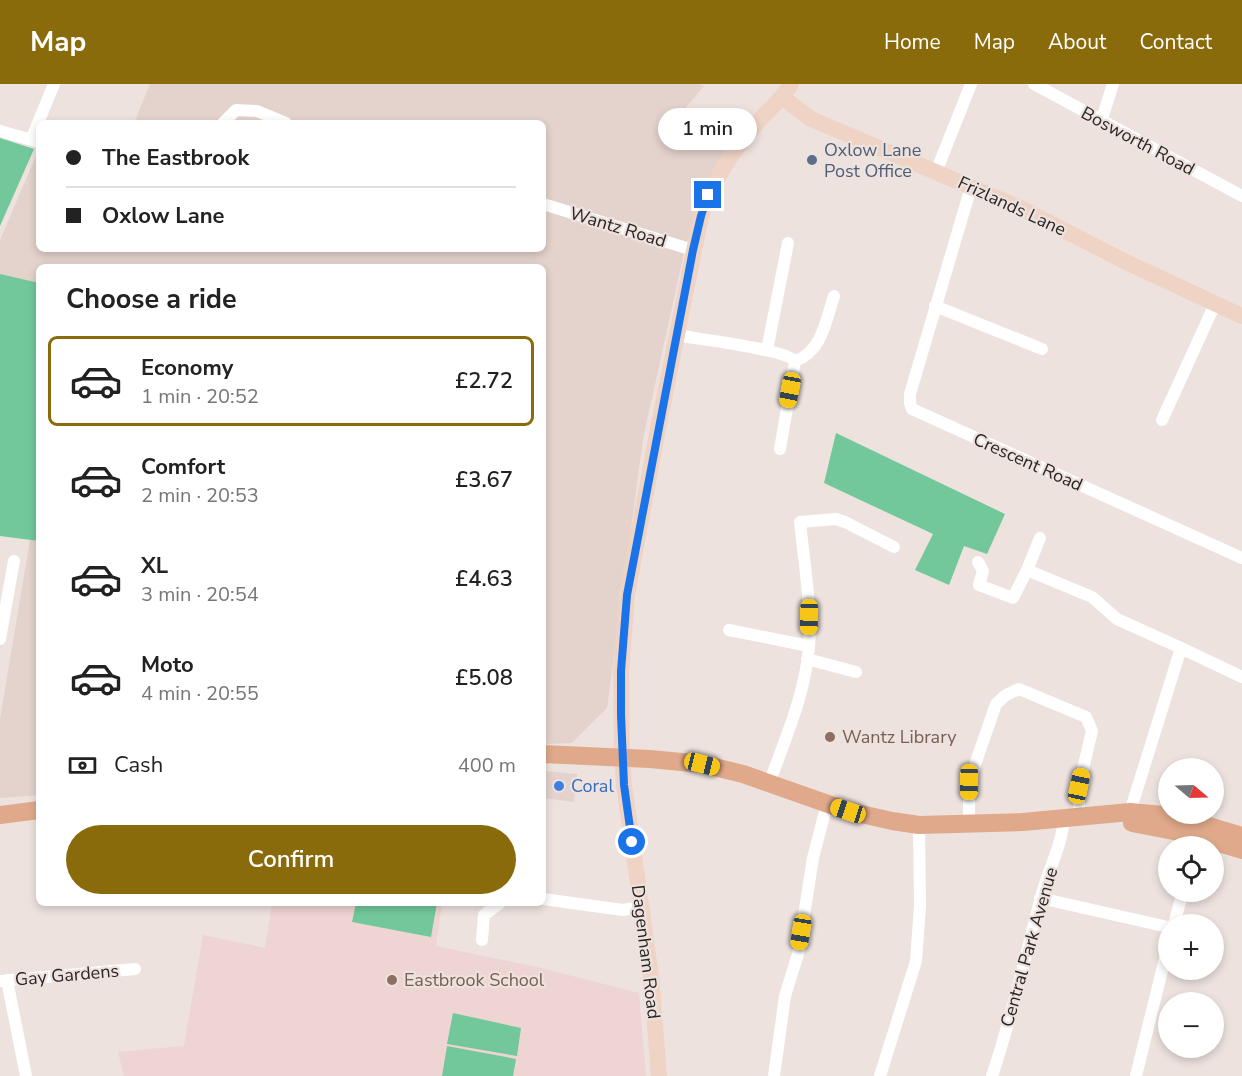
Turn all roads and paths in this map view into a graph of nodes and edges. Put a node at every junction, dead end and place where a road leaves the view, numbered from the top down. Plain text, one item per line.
1 (54, 84) edge
2 (971, 84) edge
3 (1034, 84) edge
4 (1113, 84) edge
5 (787, 91) edge
6 (42, 120) edge
7 (226, 120) edge
8 (279, 120) edge
9 (1101, 122) junction
10 (0, 131) edge
11 (35, 141) edge
12 (936, 172) junction
13 (972, 187) junction
14 (1242, 196) edge
15 (546, 205) edge
16 (788, 243) dead end
17 (693, 250) junction
18 (834, 296) dead end
19 (1215, 304) junction
20 (935, 306) junction
21 (1242, 316) edge
22 (676, 335) junction
23 (1042, 349) dead end
24 (767, 350) junction
25 (795, 360) junction
26 (1162, 420) dead end
27 (780, 449) dead end
28 (1040, 538) dead end
29 (894, 547) dead end
30 (1242, 558) edge
31 (14, 561) dead end
32 (978, 562) dead end
33 (1027, 570) junction
34 (729, 630) dead end
35 (0, 639) edge
36 (1181, 648) junction
37 (808, 652) junction
38 (856, 672) dead end
39 (1242, 677) edge
40 (546, 754) edge
41 (622, 757) junction
42 (769, 784) junction
43 (827, 804) junction
44 (36, 810) edge
45 (1130, 812) junction
46 (0, 815) edge
47 (1104, 815) junction
48 (1072, 817) junction
49 (969, 824) junction
50 (919, 825) junction
51 (1242, 836) edge
52 (1242, 850) edge
53 (1040, 898) junction
54 (546, 900) edge
55 (496, 906) edge
56 (640, 907) junction
57 (1158, 925) edge
58 (482, 940) dead end
59 (135, 969) dead end
60 (4, 980) edge
61 (1160, 980) edge
62 (26, 1076) edge
63 (659, 1076) edge
64 (774, 1076) edge
65 (880, 1076) edge
66 (992, 1076) edge
67 (1136, 1076) edge

1 - 6 street
2 - 12 street
3 - 9 street, Bosworth Road
4 - 9 street
5 - 12 street, Frizlands Lane
5 - 17 street, Dagenham Road
7 - 8 street
9 - 14 street, Bosworth Road
10 - 11 street
12 - 13 street, Frizlands Lane
13 - 19 street, Frizlands Lane
13 - 20 street, Crescent Road
15 - 17 street, Wantz Road
16 - 24 street
17 - 22 street, Dagenham Road
18 - 25 street
19 - 21 street, Frizlands Lane
19 - 26 street
20 - 23 street
20 - 30 street, Crescent Road
22 - 24 street
22 - 41 street, Dagenham Road
24 - 25 street
25 - 27 street
28 - 33 street
29 - 37 street
31 - 35 street
32 - 33 street
33 - 36 street
34 - 37 street
36 - 39 street
36 - 45 street
37 - 38 street
37 - 42 street
40 - 41 main road
41 - 42 main road
41 - 56 street, Dagenham Road
42 - 43 main road
43 - 50 main road
43 - 64 street
44 - 46 main road
45 - 47 main road
45 - 51 main road
47 - 48 main road
47 - 52 main road
48 - 49 main road
48 - 49 street, Central Park Avenue
48 - 53 street, Central Park Avenue
49 - 50 main road
50 - 65 street
53 - 57 street
53 - 66 street, Central Park Avenue
54 - 56 street
55 - 58 street
56 - 63 street, Dagenham Road
59 - 60 street, Gay Gardens
60 - 62 street
61 - 67 street

